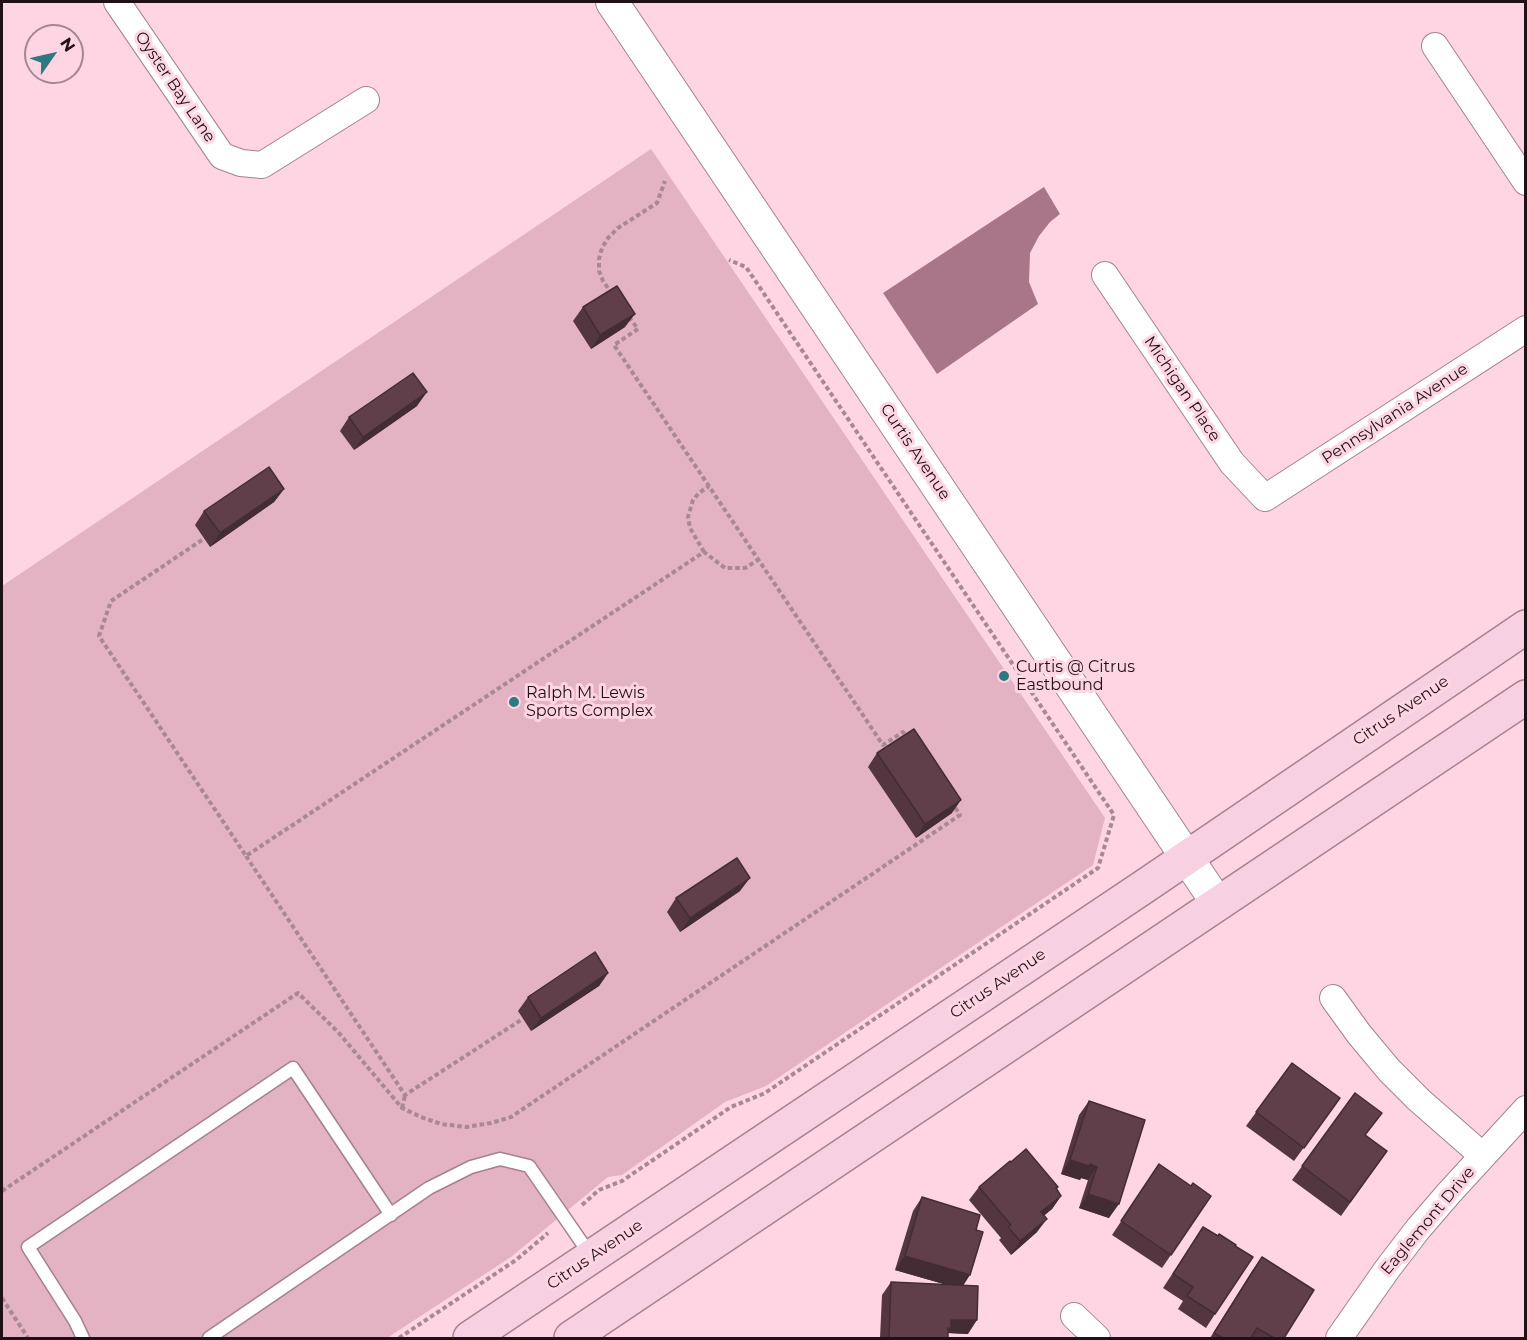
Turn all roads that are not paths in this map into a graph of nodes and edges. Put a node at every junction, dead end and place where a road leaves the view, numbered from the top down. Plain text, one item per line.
1 (117, 2) edge
2 (612, 2) edge
3 (1435, 46) dead end
4 (366, 100) dead end
5 (1526, 182) edge
6 (1105, 275) dead end
7 (1526, 329) edge
8 (1265, 498) joint
9 (1526, 627) edge
10 (1526, 697) edge
11 (1188, 857) junction
12 (1218, 904) junction
13 (1333, 998) dead end
14 (1526, 1109) edge
15 (1483, 1155) junction
16 (391, 1215) junction
17 (591, 1257) junction
18 (1074, 1316) dead end
19 (83, 1338) edge
20 (209, 1338) edge
21 (470, 1338) edge
22 (571, 1338) edge
23 (1097, 1338) edge
24 (1339, 1338) edge

1 - 4 street, Oyster Bay Lane
2 - 11 street, Curtis Avenue
3 - 5 street
6 - 8 street, Michigan Place
7 - 8 street, Pennsylvania Avenue
9 - 11 main road, Citrus Avenue
10 - 12 main road
11 - 12 street, Curtis Avenue
11 - 17 main road, Citrus Avenue
12 - 22 main road
13 - 15 street
14 - 15 street, Eaglemont Drive
15 - 24 street, Eaglemont Drive
16 - 17 lane
16 - 19 lane
16 - 20 lane
17 - 21 main road, Citrus Avenue
18 - 23 street

